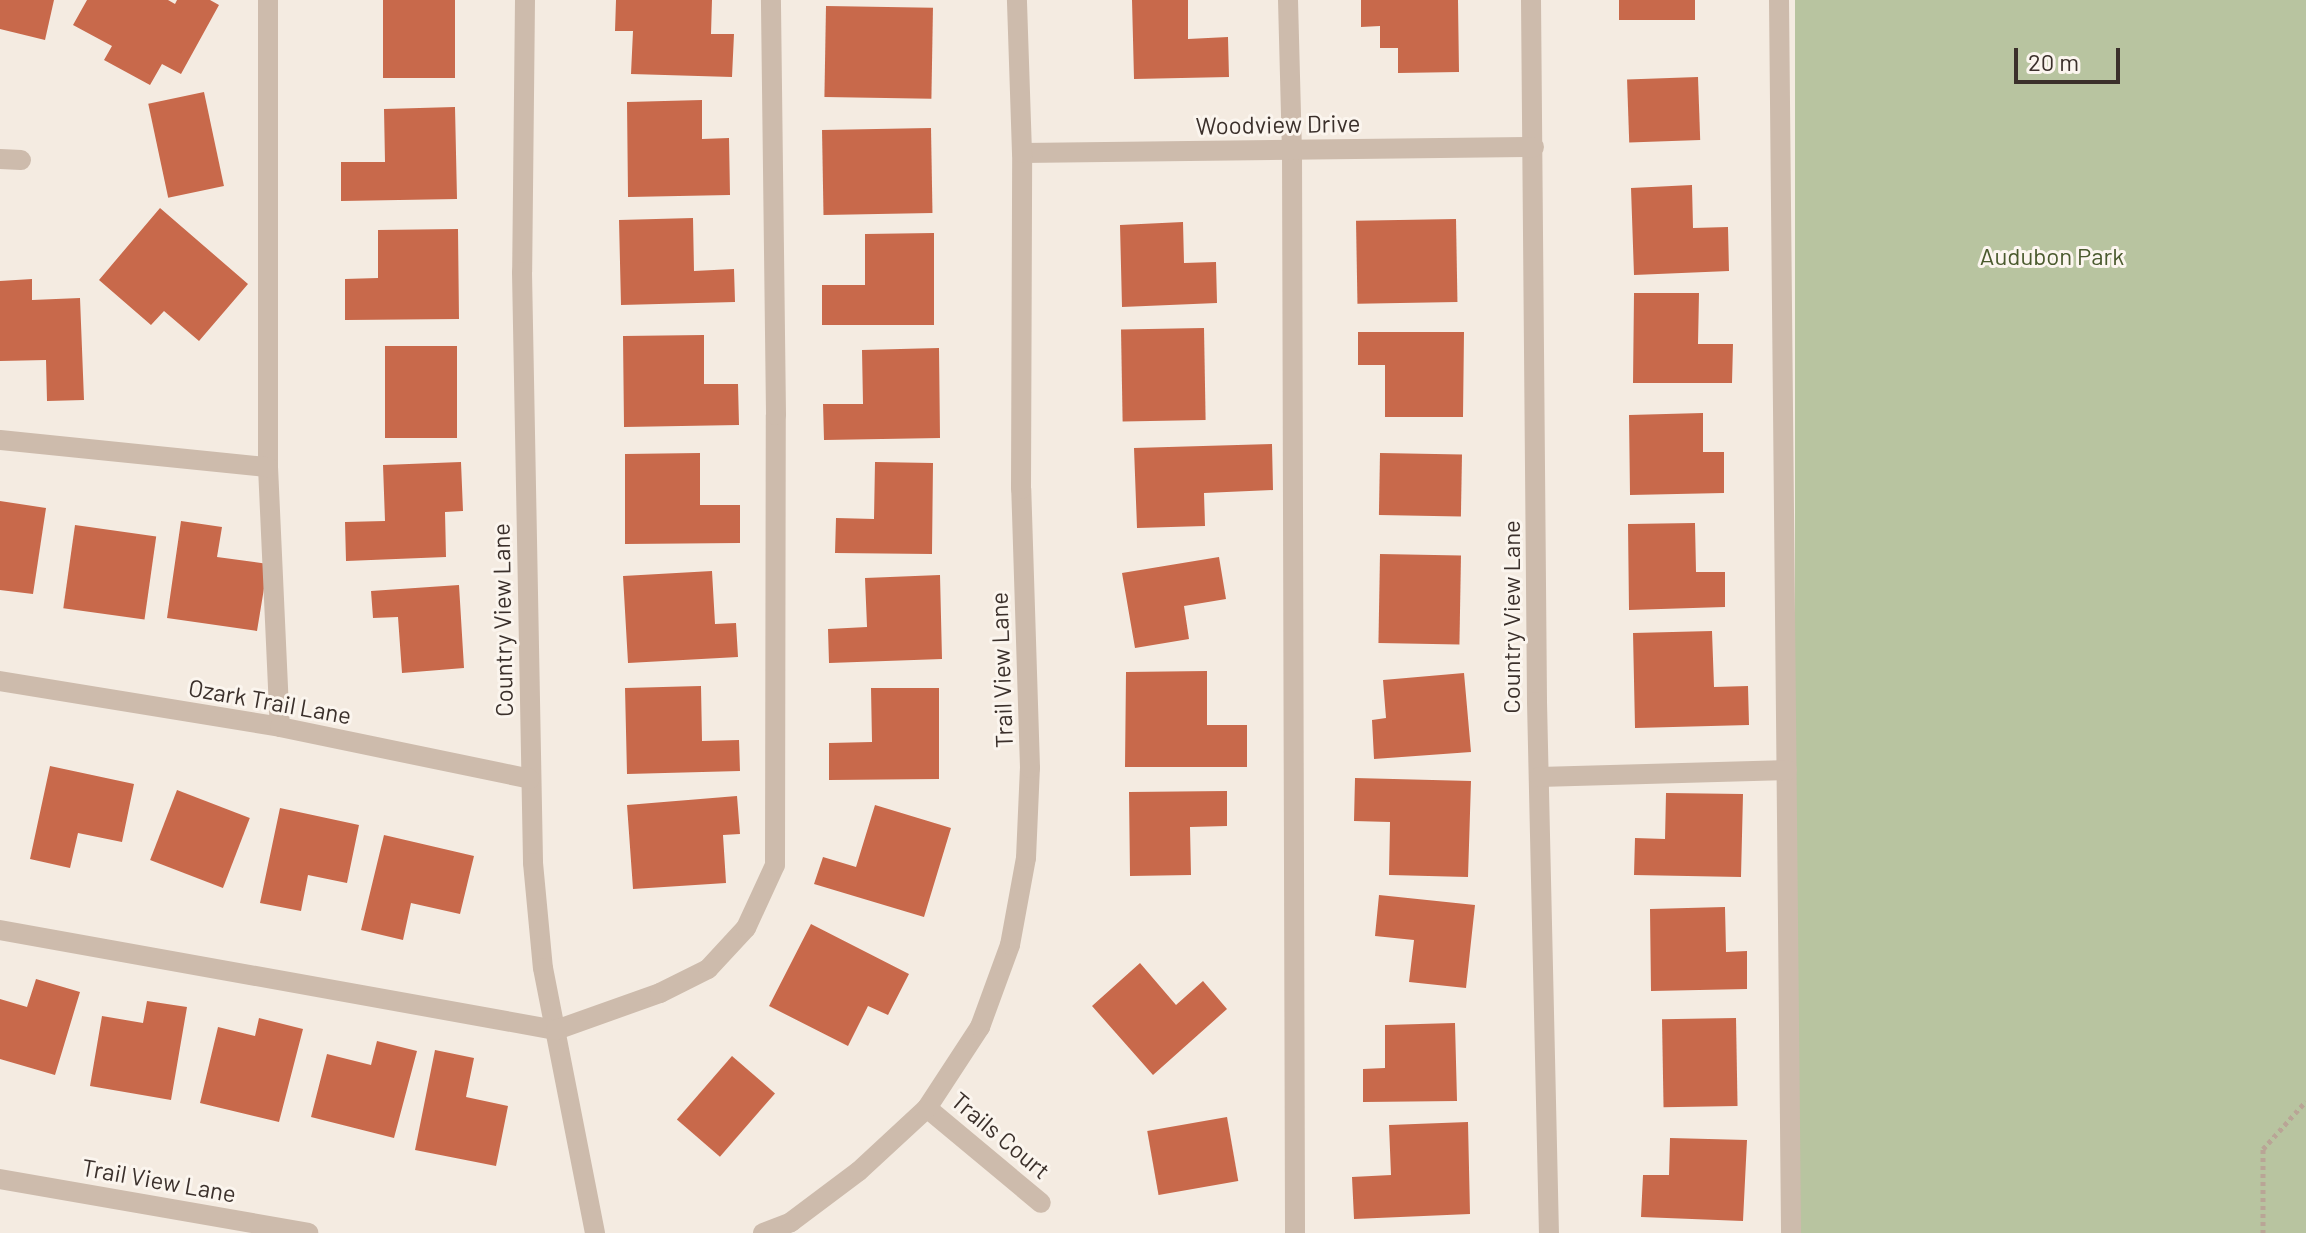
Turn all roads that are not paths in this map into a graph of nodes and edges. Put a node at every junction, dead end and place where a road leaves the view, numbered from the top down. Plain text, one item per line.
1 (268, 0) edge
2 (525, 0) edge
3 (771, 0) edge
4 (1017, 0) edge
5 (1288, 0) edge
6 (1531, 0) edge
7 (1779, 0) edge
8 (1534, 147) junction
9 (1292, 150) junction
10 (1022, 153) junction
11 (0, 440) edge
12 (268, 467) junction
13 (0, 681) edge
14 (280, 727) junction
15 (1787, 770) junction
16 (1539, 777) junction
17 (530, 779) junction
18 (0, 930) edge
19 (556, 1030) junction
20 (927, 1108) junction
21 (0, 1179) edge
22 (1041, 1203) dead end
23 (246, 1228) edge
24 (308, 1233) edge
25 (595, 1233) edge
26 (763, 1233) edge
27 (1295, 1233) edge
28 (1549, 1233) edge
29 (1791, 1233) edge

1 - 12 street
2 - 17 street, Country View Lane
3 - 19 street
4 - 10 street, Trail View Lane
5 - 9 street
6 - 8 street, Country View Lane
7 - 15 street
8 - 9 street, Woodview Drive
8 - 16 street, Country View Lane
9 - 10 street, Woodview Drive
9 - 27 street
10 - 20 street, Trail View Lane
11 - 12 street
12 - 14 street
13 - 14 street, Ozark Trail Lane
14 - 17 street, Ozark Trail Lane
15 - 16 street
15 - 29 street
16 - 28 street, Country View Lane
17 - 19 street, Country View Lane
18 - 19 street
19 - 25 street, Country View Lane
20 - 22 street, Trails Court
20 - 26 street, Trail View Lane
21 - 23 street, Trail View Lane
23 - 24 street, Trail View Lane

